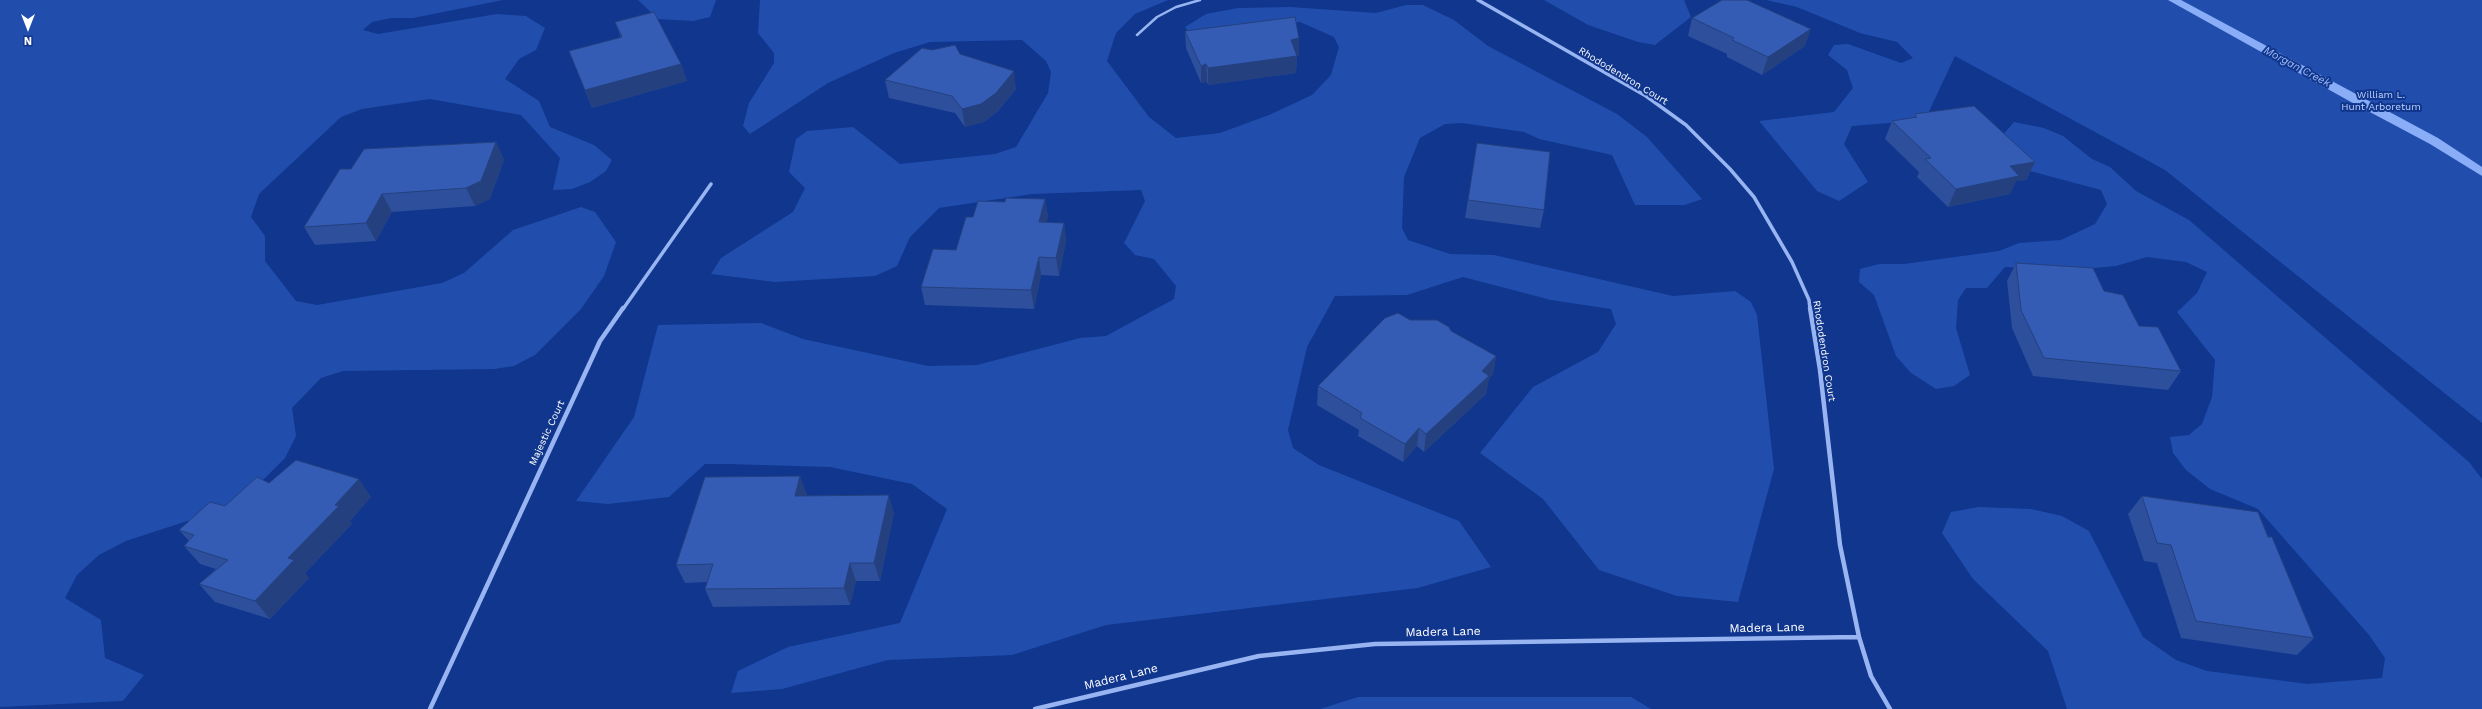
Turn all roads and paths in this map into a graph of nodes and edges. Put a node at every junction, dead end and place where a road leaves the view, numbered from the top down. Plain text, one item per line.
1 (1200, 0) edge
2 (1478, 0) edge
3 (1137, 35) dead end
4 (711, 184) dead end
5 (1859, 637) junction
6 (430, 709) edge
7 (1035, 709) edge
8 (1890, 709) edge

1 - 3 lane
2 - 5 street, Rhododendron Court
4 - 6 street, Majestic Court
5 - 7 street, Madera Lane
5 - 8 street, Rhododendron Court

